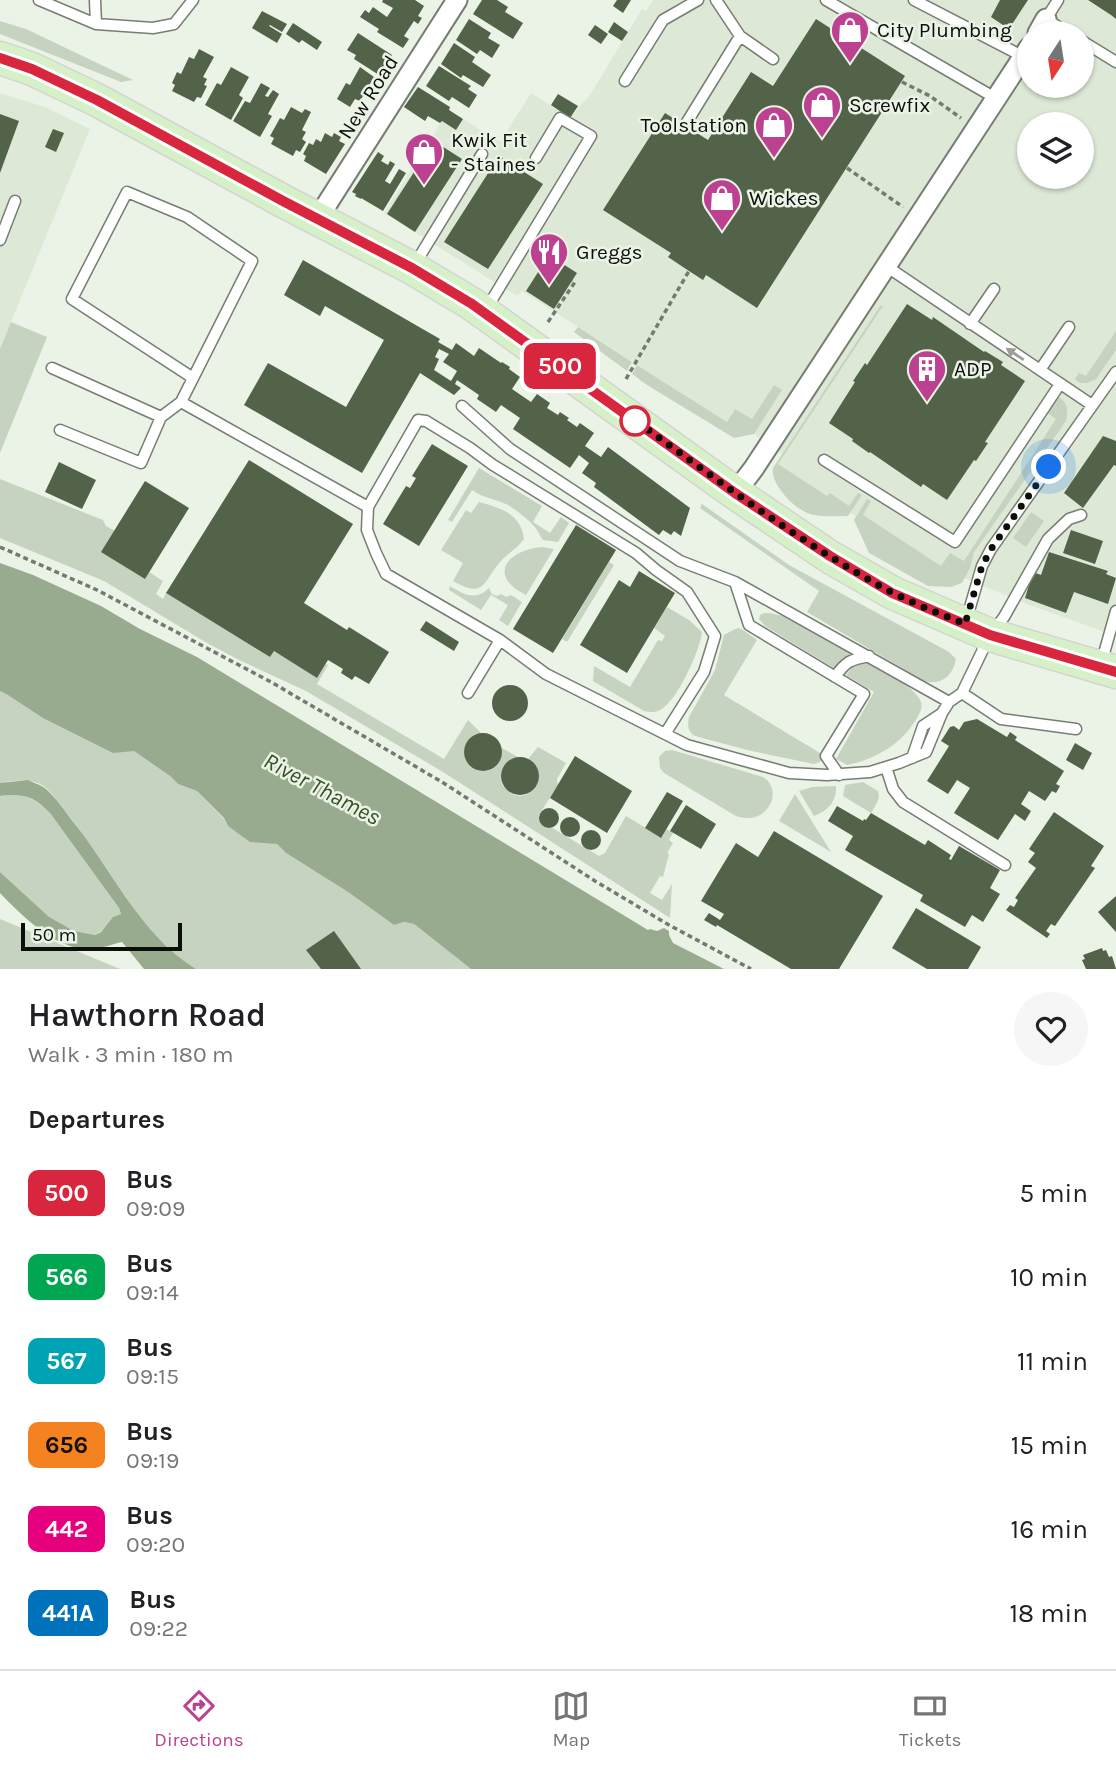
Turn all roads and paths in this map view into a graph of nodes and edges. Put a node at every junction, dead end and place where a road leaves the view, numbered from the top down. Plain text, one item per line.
1 (39, 0) edge
2 (95, 0) edge
3 (193, 0) edge
4 (457, 0) edge
5 (698, 0) edge
6 (716, 0) edge
7 (826, 0) edge
8 (915, 0) edge
9 (1058, 0) edge
10 (1045, 21) edge
11 (96, 24) junction
12 (740, 36) junction
13 (1094, 48) edge
14 (1017, 49) edge
15 (0, 58) edge
16 (773, 59) dead end
17 (1116, 62) edge
18 (1017, 67) edge
19 (625, 81) dead end
20 (902, 82) dead end
21 (997, 99) junction
22 (687, 122) dead end
23 (969, 122) dead end
24 (482, 154) dead end
25 (536, 158) dead end
26 (846, 168) dead end
27 (15, 201) dead end
28 (912, 213) dead end
29 (318, 218) junction
30 (0, 240) edge
31 (886, 267) junction
32 (412, 268) junction
33 (689, 271) dead end
34 (572, 281) dead end
35 (994, 289) dead end
36 (485, 312) junction
37 (548, 322) dead end
38 (970, 324) junction
39 (1069, 327) dead end
40 (52, 368) dead end
41 (1040, 370) junction
42 (1116, 372) edge
43 (193, 379) junction
44 (626, 379) dead end
45 (1060, 384) junction
46 (181, 402) junction
47 (1093, 405) junction
48 (462, 406) dead end
49 (161, 417) junction
50 (60, 430) dead end
51 (824, 460) dead end
52 (735, 493) junction
53 (368, 507) junction
54 (1081, 515) dead end
55 (0, 547) edge
56 (735, 582) junction
57 (1116, 611) edge
58 (975, 629) junction
59 (500, 640) junction
60 (869, 656) junction
61 (1108, 670) edge
62 (835, 677) junction
63 (468, 693) dead end
64 (962, 693) junction
65 (949, 702) junction
66 (1076, 729) dead end
67 (665, 734) junction
68 (886, 767) junction
69 (839, 775) junction
70 (1005, 865) dead end
71 (751, 969) edge

1 - 11 lane
2 - 11 lane
3 - 11 lane
4 - 29 street, New Road
5 - 19 lane
6 - 12 lane
7 - 21 lane
8 - 14 lane
9 - 10 lane
12 - 16 lane
12 - 22 lane
13 - 17 lane
15 - 29 main road
18 - 21 street
20 - 23 path
21 - 31 street
24 - 32 lane
25 - 36 lane
26 - 28 path
27 - 30 lane
29 - 32 main road
31 - 38 lane
31 - 52 street
32 - 36 main road
33 - 44 path
34 - 37 path
35 - 38 lane
36 - 52 main road
41 -> 38 lane
39 - 41 lane
40 - 49 lane
41 - 45 lane
42 - 47 lane
43 - 43 lane
43 - 46 lane
45 - 47 lane
45 - 51 lane
46 - 49 lane
46 - 53 lane
47 - 58 lane
48 - 56 lane
49 - 50 lane
52 - 58 main road
53 - 59 lane
53 - 67 lane
54 - 58 lane
55 - 71 path
56 - 60 lane
56 - 62 lane
57 - 61 lane
58 - 61 main road
58 - 64 lane
59 - 63 lane
59 - 67 lane
60 - 62 lane
60 - 65 lane
62 - 69 lane
64 - 65 lane
64 - 66 lane
65 - 68 lane
67 - 69 lane
68 - 69 lane
68 - 70 lane

